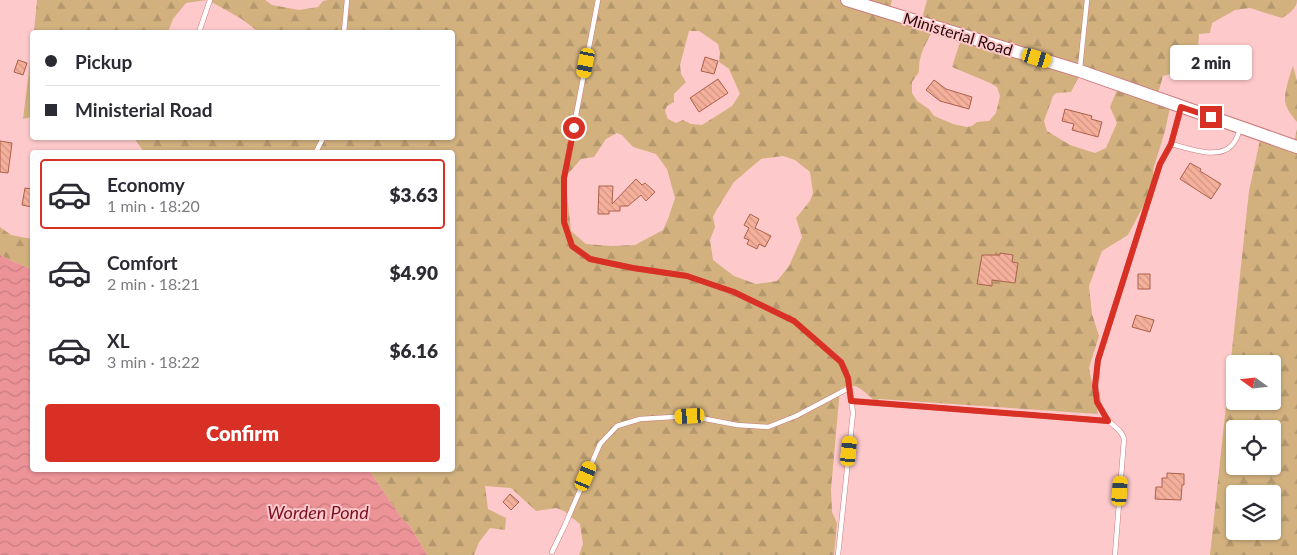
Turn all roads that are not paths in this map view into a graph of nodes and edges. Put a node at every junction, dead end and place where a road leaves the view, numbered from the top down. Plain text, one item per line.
1 (210, 0) edge
2 (347, 0) edge
3 (598, 0) edge
4 (846, 0) edge
5 (1086, 0) edge
6 (862, 2) edge
7 (200, 30) edge
8 (344, 30) edge
9 (1080, 71) junction
10 (1181, 107) junction
11 (1241, 128) junction
12 (1171, 144) junction
13 (1297, 147) edge
14 (849, 388) junction
15 (851, 401) junction
16 (1108, 421) junction
17 (552, 552) dead end
18 (838, 555) edge
19 (1115, 555) edge

1 - 7 lane
2 - 8 lane
3 - 14 lane
4 - 6 main road, Ministerial Road
5 - 9 lane
6 - 9 main road, Ministerial Road
9 - 10 main road, Ministerial Road
10 - 11 main road, Ministerial Road
10 - 12 lane
11 - 12 lane
11 - 13 main road, Ministerial Road
12 - 16 lane
14 - 15 lane
14 - 17 lane
15 - 16 lane
15 - 18 lane
16 - 19 lane

